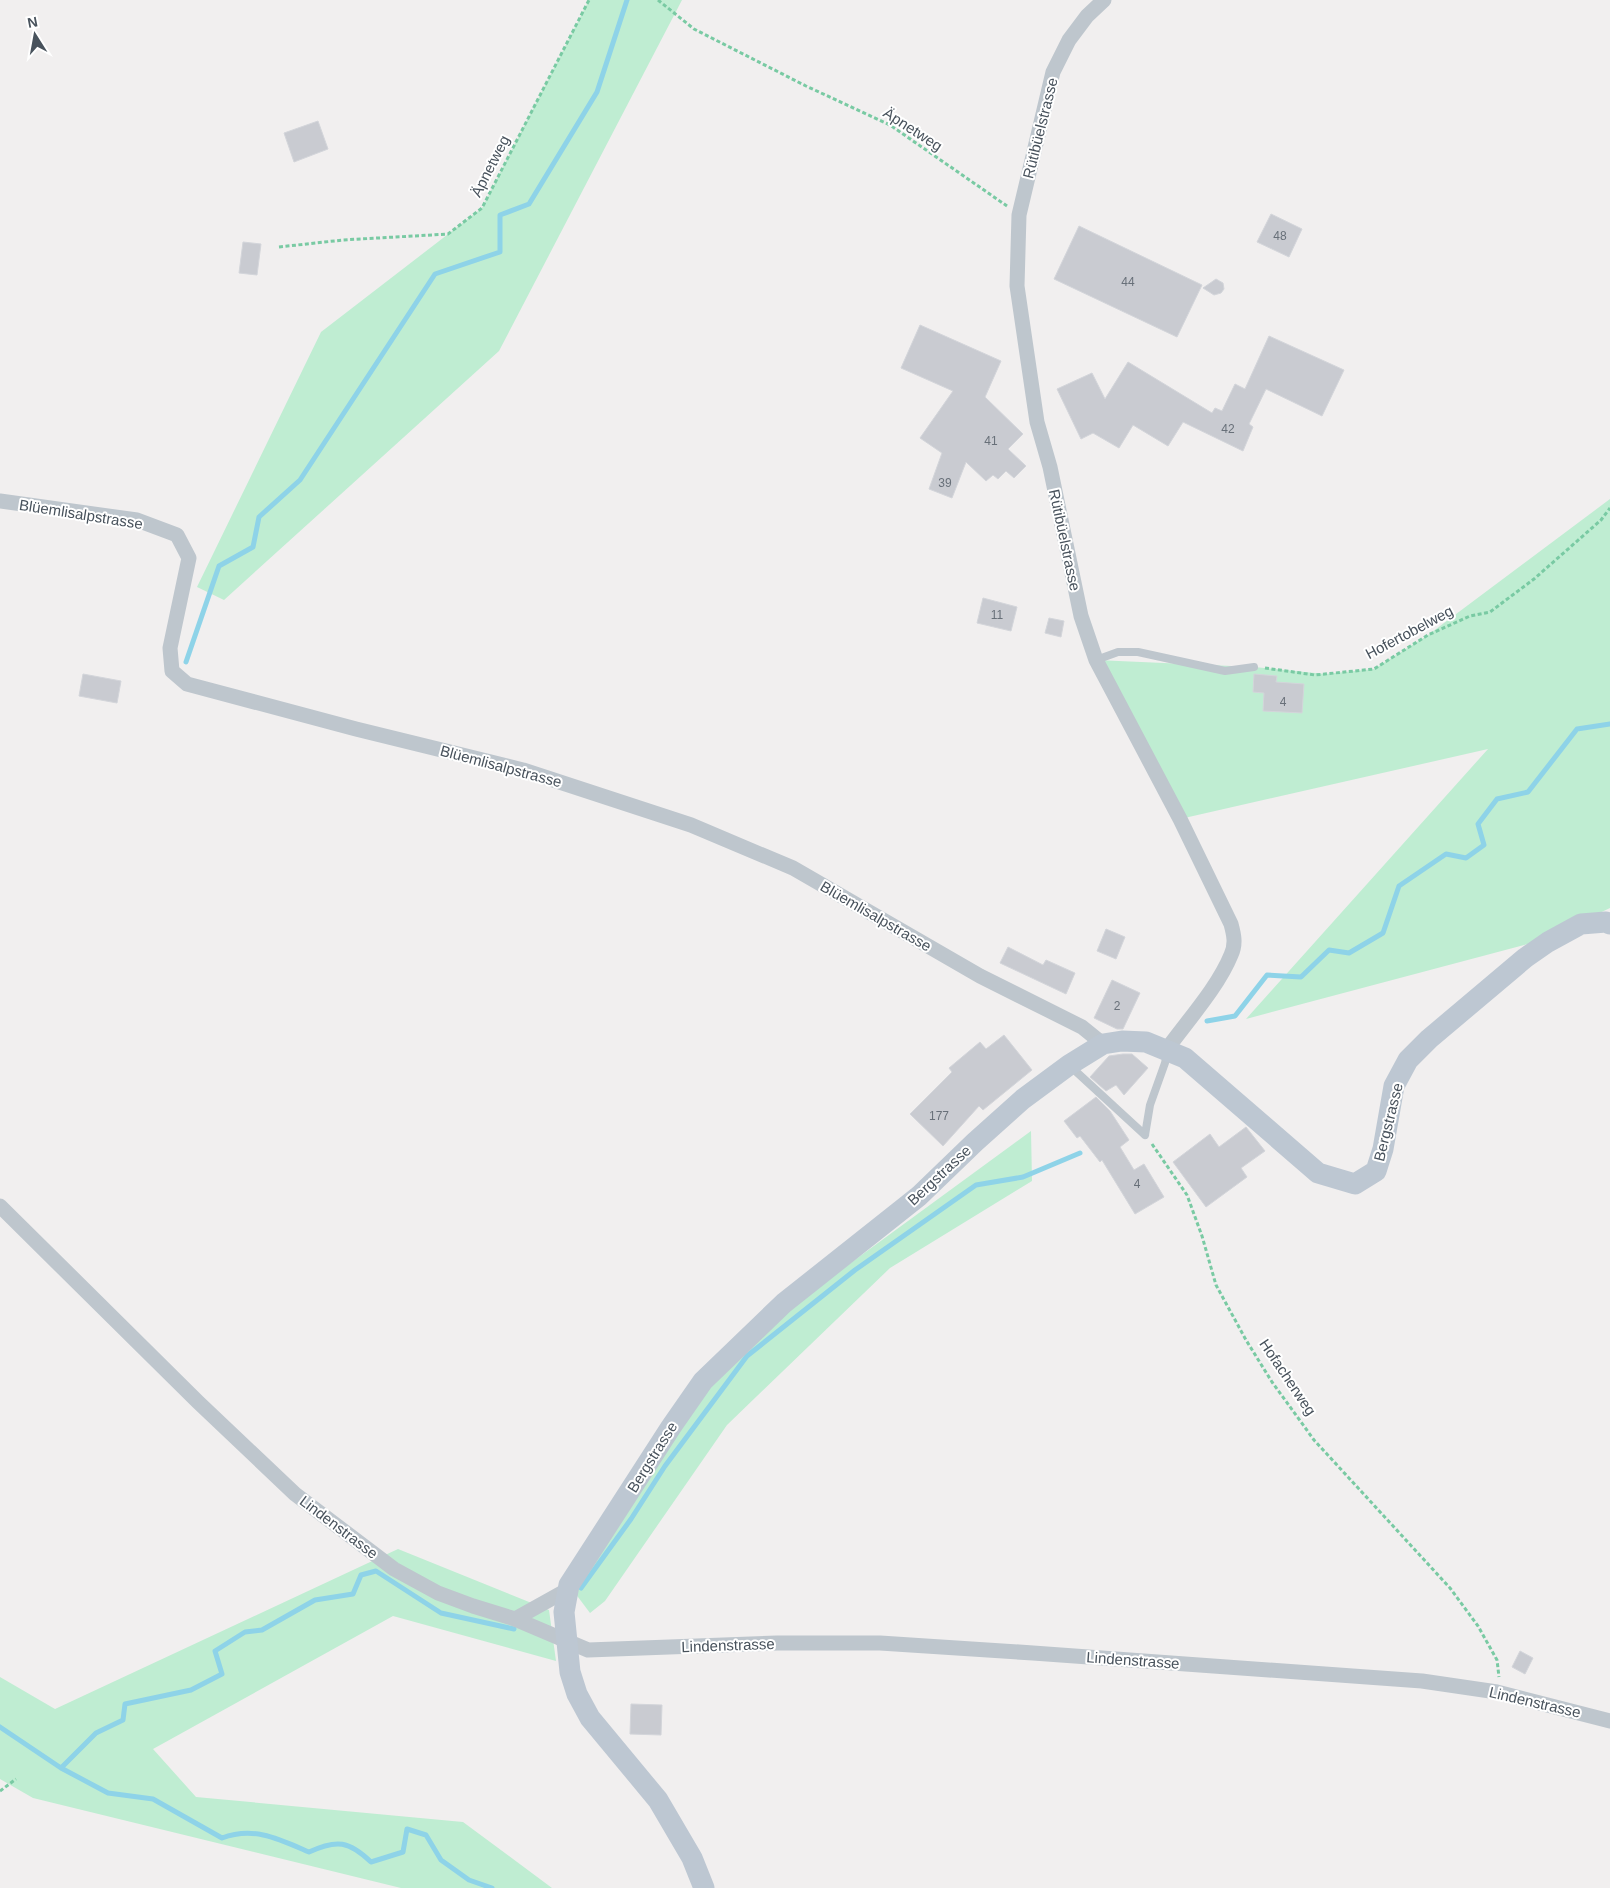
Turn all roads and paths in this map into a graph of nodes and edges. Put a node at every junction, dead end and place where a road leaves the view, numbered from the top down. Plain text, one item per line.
1 (589, 0) edge
2 (658, 0) edge
3 (1104, 0) edge
4 (1020, 215) junction
5 (279, 246) dead end
6 (0, 501) edge
7 (1610, 508) edge
8 (1096, 660) junction
9 (1254, 667) joint
10 (1610, 924) edge
11 (1103, 1044) junction
12 (1167, 1049) junction
13 (1069, 1065) junction
14 (1145, 1135) junction
15 (0, 1206) edge
16 (567, 1590) junction
17 (515, 1618) junction
18 (566, 1642) junction
19 (1499, 1680) dead end
20 (1610, 1721) edge
21 (16, 1779) dead end
22 (0, 1792) edge
23 (704, 1888) edge

1 - 5 path, Äpnetweg
2 - 4 path, Äpnetweg
3 - 4 street, Rütibüelstrasse
4 - 8 street, Rütibüelstrasse
6 - 11 street, Blüemlisalpstrasse
7 - 9 path, Hofertobelweg
8 - 9 lane
8 - 12 street, Rütibüelstrasse
10 - 12 street, Bergstrasse
11 - 12 street, Bergstrasse
11 - 13 street, Bergstrasse
12 - 14 lane
13 - 14 lane
13 - 16 street, Bergstrasse
14 - 19 path, Hofacherweg
15 - 17 street, Lindenstrasse
16 - 17 street
16 - 18 street, Bergstrasse
17 - 18 street, Lindenstrasse
18 - 20 street, Lindenstrasse
18 - 23 street, Bergstrasse
21 - 22 path

